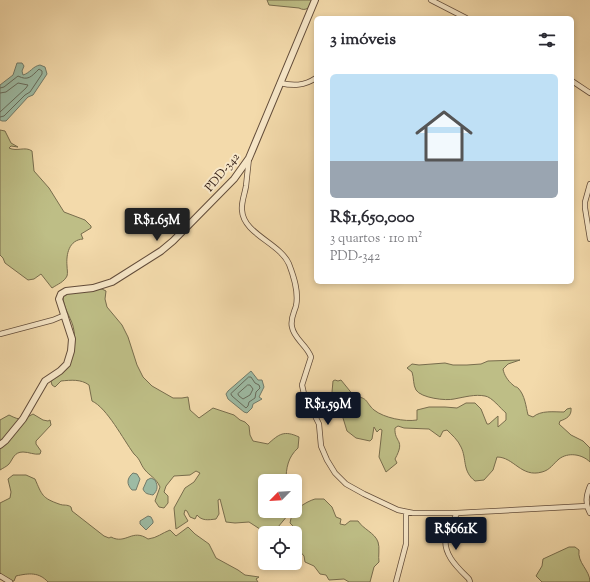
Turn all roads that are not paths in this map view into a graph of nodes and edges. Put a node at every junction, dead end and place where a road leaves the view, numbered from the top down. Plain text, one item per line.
1 (315, 0) edge
2 (431, 0) edge
3 (462, 16) edge
4 (314, 79) edge
5 (574, 82) edge
6 (280, 83) junction
7 (590, 93) edge
8 (249, 158) junction
9 (590, 184) edge
10 (590, 239) edge
11 (65, 315) junction
12 (0, 334) edge
13 (0, 445) edge
14 (590, 486) edge
15 (587, 506) junction
16 (406, 512) junction
17 (457, 513) junction
18 (590, 513) edge
19 (0, 576) edge
20 (10, 582) edge
21 (396, 582) edge
22 (470, 582) edge

1 - 6 street, PDD-342 / PDD-342
2 - 3 street
4 - 6 street
5 - 7 street
6 - 8 street, PDD-342 / PDD-342
8 - 11 street, PDD-342 / PDD-342
8 - 16 street
9 - 10 street
11 - 12 street
11 - 13 street, PDD-342 / PDD-342
14 - 15 street
15 - 17 street
15 - 18 street
16 - 17 street
16 - 21 street
17 - 22 street
19 - 20 street

